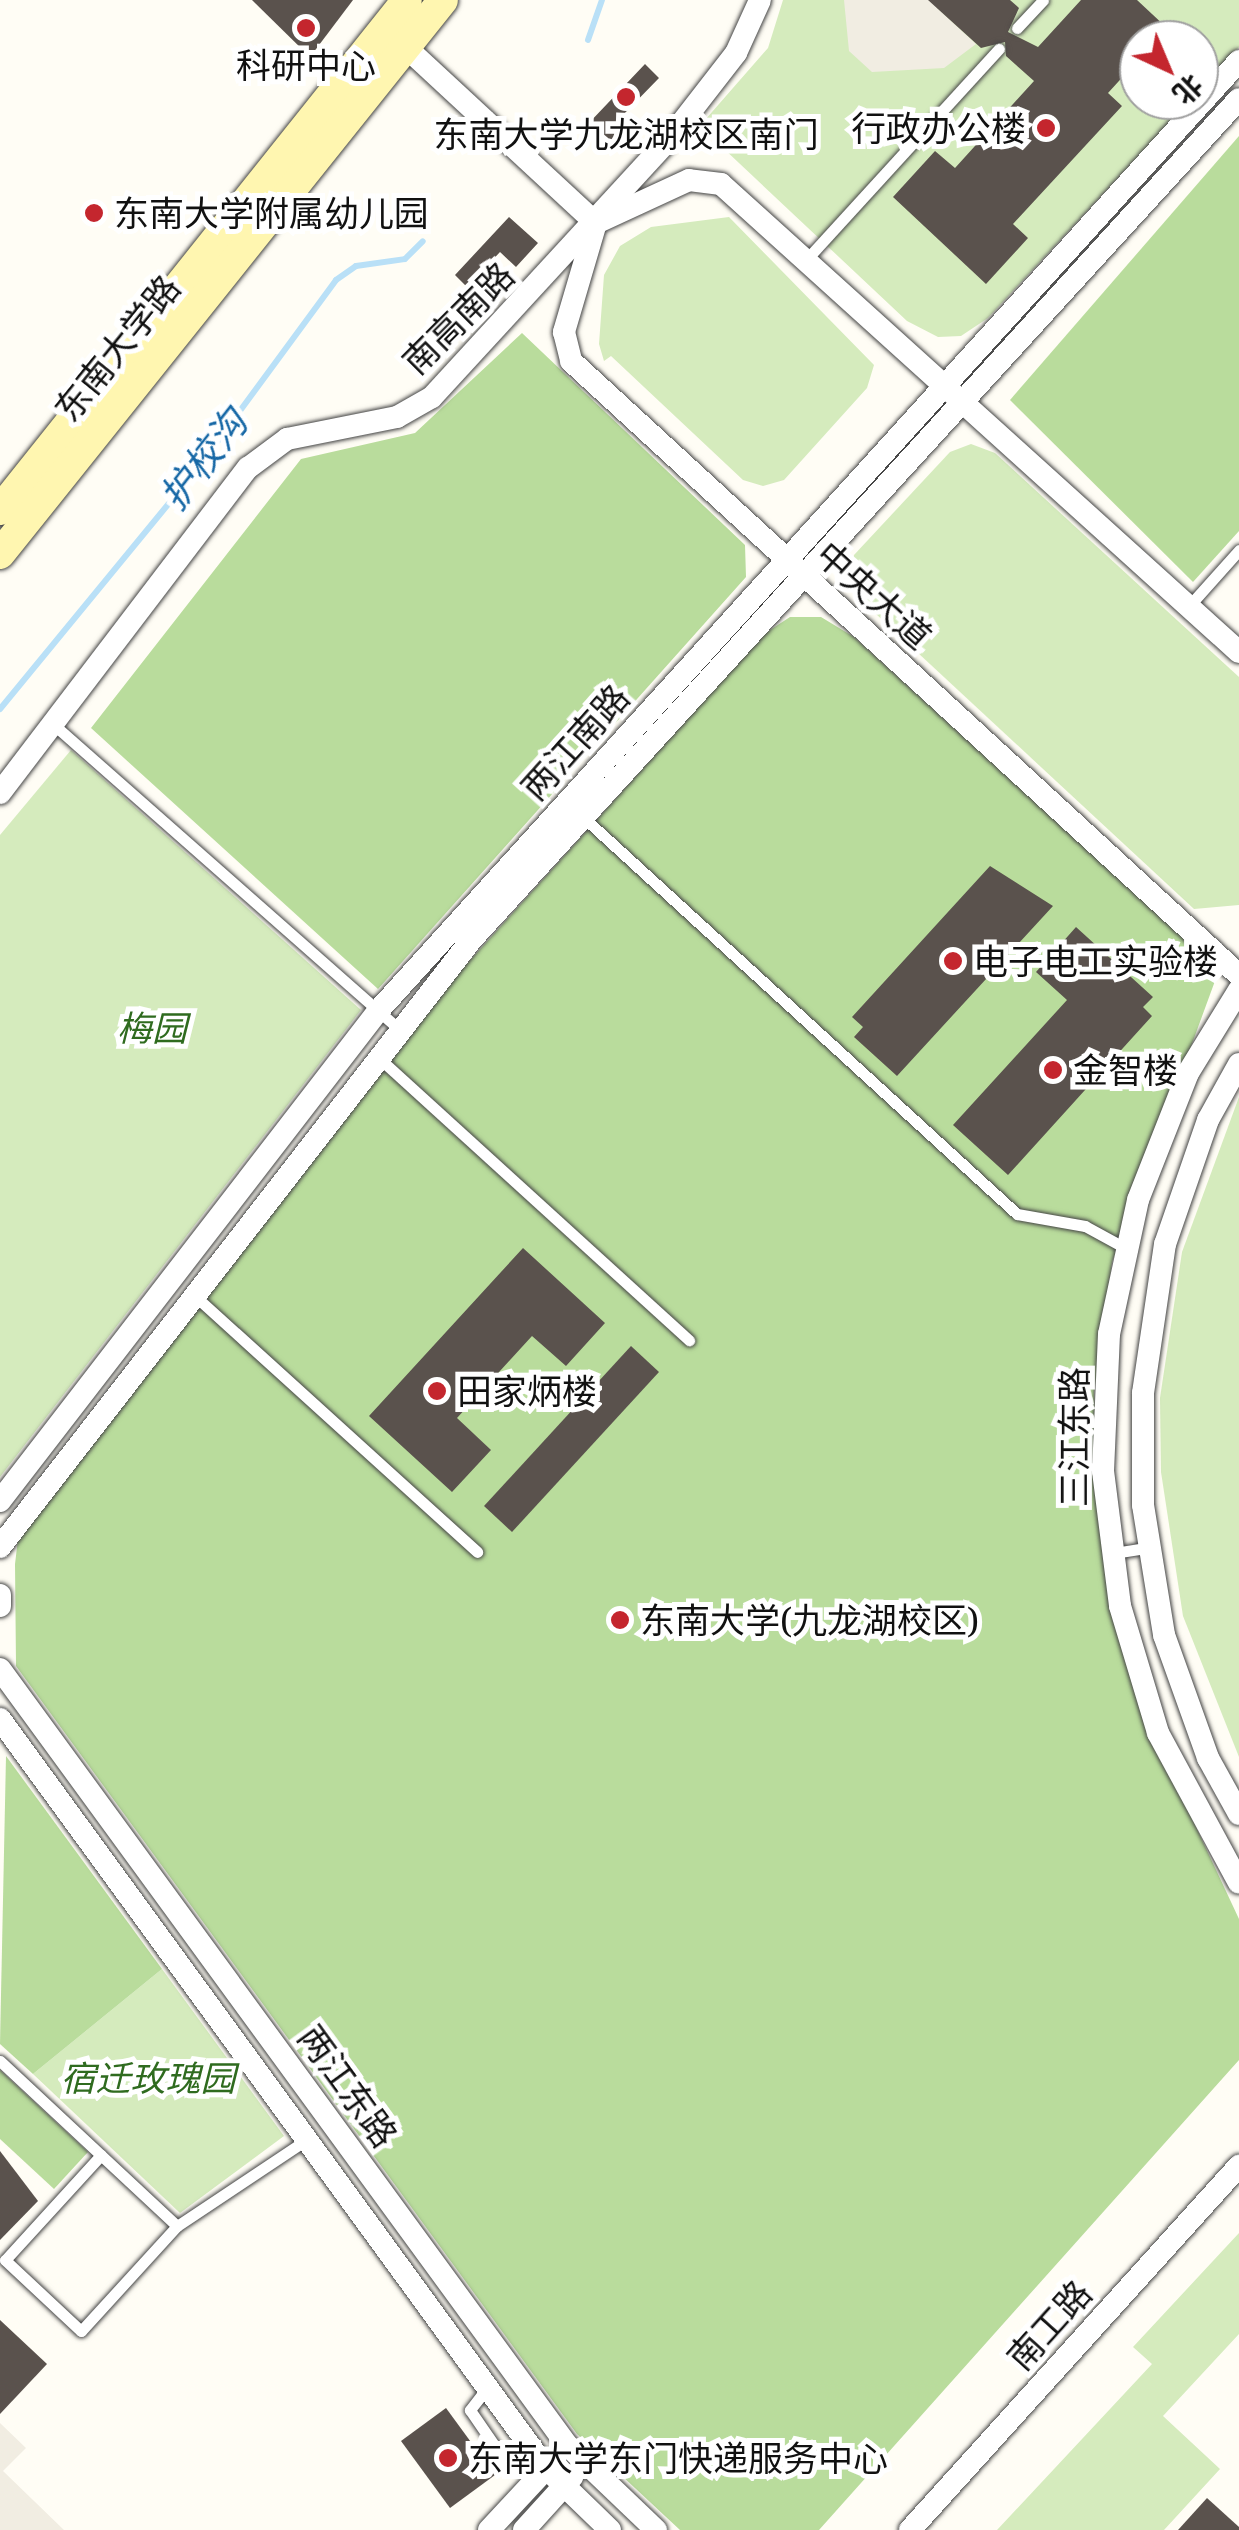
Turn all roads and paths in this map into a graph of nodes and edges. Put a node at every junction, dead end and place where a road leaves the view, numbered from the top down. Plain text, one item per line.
1 (406, 0) edge
2 (443, 0) edge
3 (760, 0) edge
4 (1044, 0) edge
5 (1018, 28) dead end
6 (395, 38) junction
7 (998, 49) dead end
8 (1239, 61) edge
9 (1239, 100) edge
10 (1182, 124) junction
11 (1201, 142) junction
12 (596, 223) junction
13 (805, 260) junction
14 (944, 386) junction
15 (962, 402) junction
16 (0, 510) edge
17 (1239, 550) edge
18 (0, 554) edge
19 (794, 569) junction
20 (1188, 607) junction
21 (1239, 652) edge
22 (53, 724) junction
23 (0, 793) edge
24 (560, 811) junction
25 (584, 817) junction
26 (1239, 975) edge
27 (1239, 990) edge
28 (378, 1010) junction
29 (400, 1030) junction
30 (380, 1058) junction
31 (1239, 1064) edge
32 (241, 1189) junction
33 (265, 1206) junction
34 (1127, 1250) junction
35 (196, 1296) junction
36 (689, 1340) dead end
37 (92, 1381) junction
38 (1142, 1393) junction
39 (1106, 1395) junction
40 (116, 1399) junction
41 (0, 1501) edge
42 (0, 1547) edge
43 (1150, 1547) junction
44 (477, 1552) dead end
45 (1114, 1553) junction
46 (0, 1595) edge
47 (0, 1606) edge
48 (0, 1670) edge
49 (30, 1710) junction
50 (3, 1731) edge
51 (1220, 1779) junction
52 (1189, 1796) junction
53 (1239, 1814) edge
54 (1239, 1883) edge
55 (0, 2061) edge
56 (306, 2140) junction
57 (101, 2155) junction
58 (1239, 2166) edge
59 (177, 2226) junction
60 (567, 2445) junction
61 (584, 2464) junction
62 (546, 2468) junction
63 (563, 2487) junction
64 (489, 2530) edge
65 (524, 2530) edge
66 (610, 2530) edge
67 (656, 2530) edge
68 (910, 2530) edge

1 - 6 main road, 东南大学路
2 - 6 main road, 东南大学路
3 - 12 street, 南高南路
4 - 5 lane
6 - 12 street
6 - 16 main road, 东南大学路
6 - 18 main road, 东南大学路
7 - 13 lane
8 - 10 street, 两江南路
9 - 11 street, 两江南路
10 - 11 lane
10 - 14 street, 两江南路
11 - 15 street, 两江南路
12 - 13 street
12 - 19 street, 中央大道
12 - 22 street, 南高南路
13 - 14 street
14 - 15 street
14 - 19 street, 两江南路
15 - 19 street, 两江南路
15 - 20 street
17 - 20 lane
19 - 24 street, 两江南路
19 - 25 street, 两江南路
19 - 26 street, 中央大道
20 - 21 street
22 - 23 street, 南高南路
22 - 28 lane
24 - 25 lane
24 - 28 street, 两江南路
25 - 29 street, 两江南路
25 - 34 lane
27 - 34 street, 三江东路
28 - 29 lane
28 - 32 street, 两江南路
29 - 30 street, 两江南路
30 - 33 street, 两江南路
30 - 36 lane
31 - 38 street, 三江东路
32 - 33 lane
32 - 37 street, 两江南路
33 - 35 street, 两江南路
34 - 39 street, 三江东路
35 - 40 street, 两江南路
35 - 44 lane
37 - 40 lane
37 - 41 street, 两江南路
38 - 39 lane
38 - 43 street, 三江东路
39 - 45 street, 三江东路
40 - 42 street, 两江南路
43 - 45 lane
43 - 51 street, 三江东路
45 - 52 street, 三江东路
46 - 47 street
48 - 49 street, 两江东路
49 - 50 street
49 - 60 street, 两江东路
50 - 56 street, 两江东路
51 - 52 lane
51 - 53 street, 三江东路
52 - 54 street, 三江东路
55 - 57 lane
56 - 59 lane
56 - 62 street, 两江东路
57 - 59 lane
57 - 59 lane
58 - 68 street, 南工路
60 - 61 street, 两江东路
60 - 62 street
61 - 63 street
61 - 67 street, 两江东路
62 - 63 street, 两江东路
62 - 64 street
63 - 65 street
63 - 66 street, 两江东路

